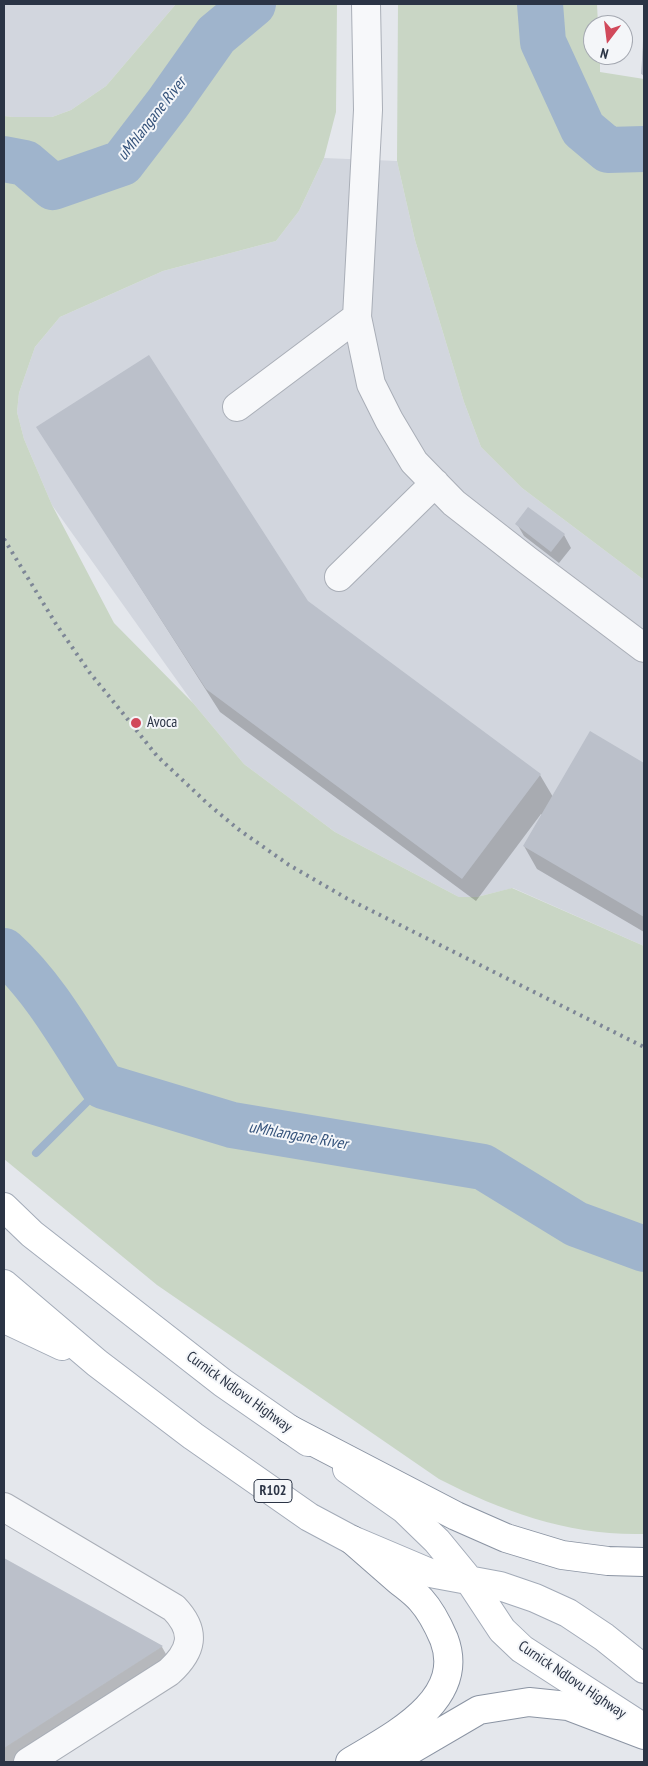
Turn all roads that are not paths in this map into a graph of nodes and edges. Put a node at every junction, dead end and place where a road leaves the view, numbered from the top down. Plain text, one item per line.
1 (366, 4) edge
2 (357, 318) junction
3 (237, 407) dead end
4 (435, 483) junction
5 (339, 577) dead end
6 (644, 648) edge
7 (4, 1207) edge
8 (4, 1284) edge
9 (4, 1317) edge
10 (97, 1363) junction
11 (289, 1429) junction
12 (4, 1507) edge
13 (352, 1540) junction
14 (644, 1562) edge
15 (469, 1580) junction
16 (644, 1669) edge
17 (644, 1728) edge
18 (644, 1736) edge
19 (28, 1762) edge
20 (350, 1762) edge
21 (390, 1762) edge

1 - 2 lane
2 - 3 lane
2 - 4 lane
4 - 5 lane
4 - 6 lane
7 - 11 main road, Curnick Ndlovu Highway
8 - 10 main road, R102
9 - 10 main road
10 - 13 main road, R102
11 - 14 main road
11 - 15 main road, Curnick Ndlovu Highway
12 - 19 lane
13 - 15 main road, R102
13 - 20 main road
15 - 16 main road, R102
15 - 17 main road, Curnick Ndlovu Highway
18 - 21 main road

